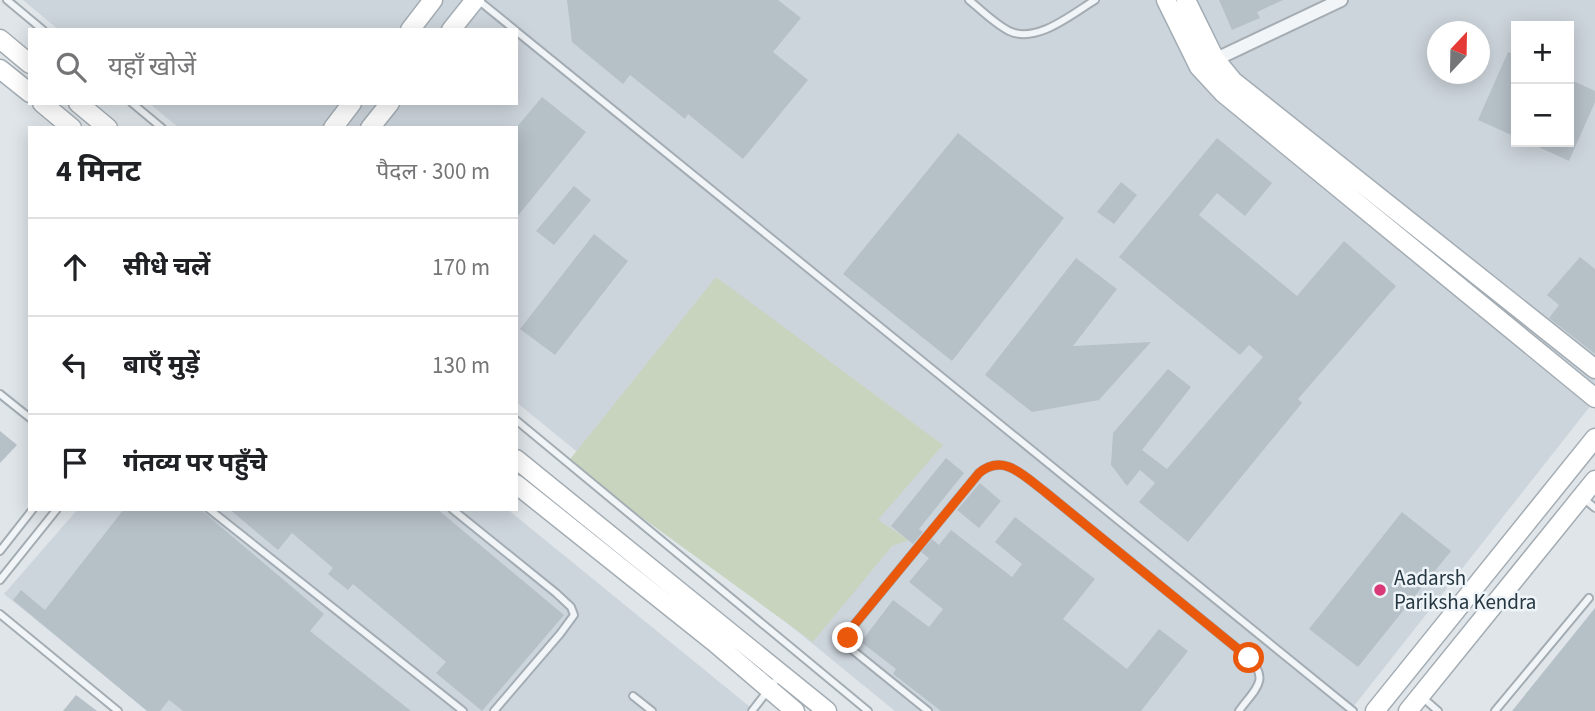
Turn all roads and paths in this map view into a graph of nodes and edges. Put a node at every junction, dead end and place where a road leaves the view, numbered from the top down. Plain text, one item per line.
1 (7, 0) edge
2 (433, 0) edge
3 (476, 0) edge
4 (969, 0) edge
5 (1095, 0) edge
6 (1166, 0) edge
7 (1186, 0) edge
8 (1341, 0) edge
9 (41, 28) edge
10 (412, 28) edge
11 (453, 28) edge
12 (512, 28) edge
13 (518, 32) edge
14 (0, 39) edge
15 (1215, 59) junction
16 (28, 62) edge
17 (1199, 67) junction
18 (0, 69) edge
19 (28, 91) edge
20 (44, 105) edge
21 (80, 105) edge
22 (134, 105) edge
23 (350, 105) edge
24 (388, 105) edge
25 (70, 126) edge
26 (106, 126) edge
27 (160, 126) edge
28 (335, 126) edge
29 (372, 126) edge
30 (1595, 369) edge
31 (0, 394) edge
32 (1595, 398) edge
33 (28, 416) edge
34 (518, 422) edge
35 (1595, 438) edge
36 (518, 460) edge
37 (1595, 480) edge
38 (518, 486) edge
39 (1588, 502) edge
40 (31, 511) edge
41 (56, 511) edge
42 (211, 511) edge
43 (454, 511) edge
44 (0, 551) edge
45 (0, 580) edge
46 (1589, 598) dead end
47 (0, 614) edge
48 (782, 673) junction
49 (769, 690) junction
50 (633, 696) dead end
51 (1420, 696) junction
52 (458, 710) edge
53 (118, 711) edge
54 (494, 711) edge
55 (652, 711) edge
56 (752, 711) edge
57 (795, 711) edge
58 (827, 711) edge
59 (868, 711) edge
60 (928, 711) edge
61 (1239, 711) edge
62 (1353, 711) edge
63 (1375, 711) edge
64 (1408, 711) edge
65 (1438, 711) edge
66 (1495, 711) edge

1 - 9 lane
2 - 10 street
3 - 11 street
3 - 12 lane
4 - 5 lane
6 - 17 street
7 - 15 street
8 - 15 street
13 - 62 lane
14 - 16 street
15 - 17 street
15 - 30 street
17 - 32 street
18 - 19 street
20 - 25 street
21 - 26 street
22 - 27 lane
23 - 28 street
24 - 29 street
31 - 33 lane
34 - 59 lane
35 - 63 street
36 - 48 street
37 - 39 street
38 - 49 street
39 - 51 street
40 - 44 lane
41 - 45 lane
42 - 52 lane
43 - 54 lane
46 - 66 lane
47 - 53 lane
48 - 49 lane
48 - 58 street
49 - 56 lane
49 - 57 street
50 - 55 lane
51 - 64 street
51 - 65 lane
60 - 61 lane

